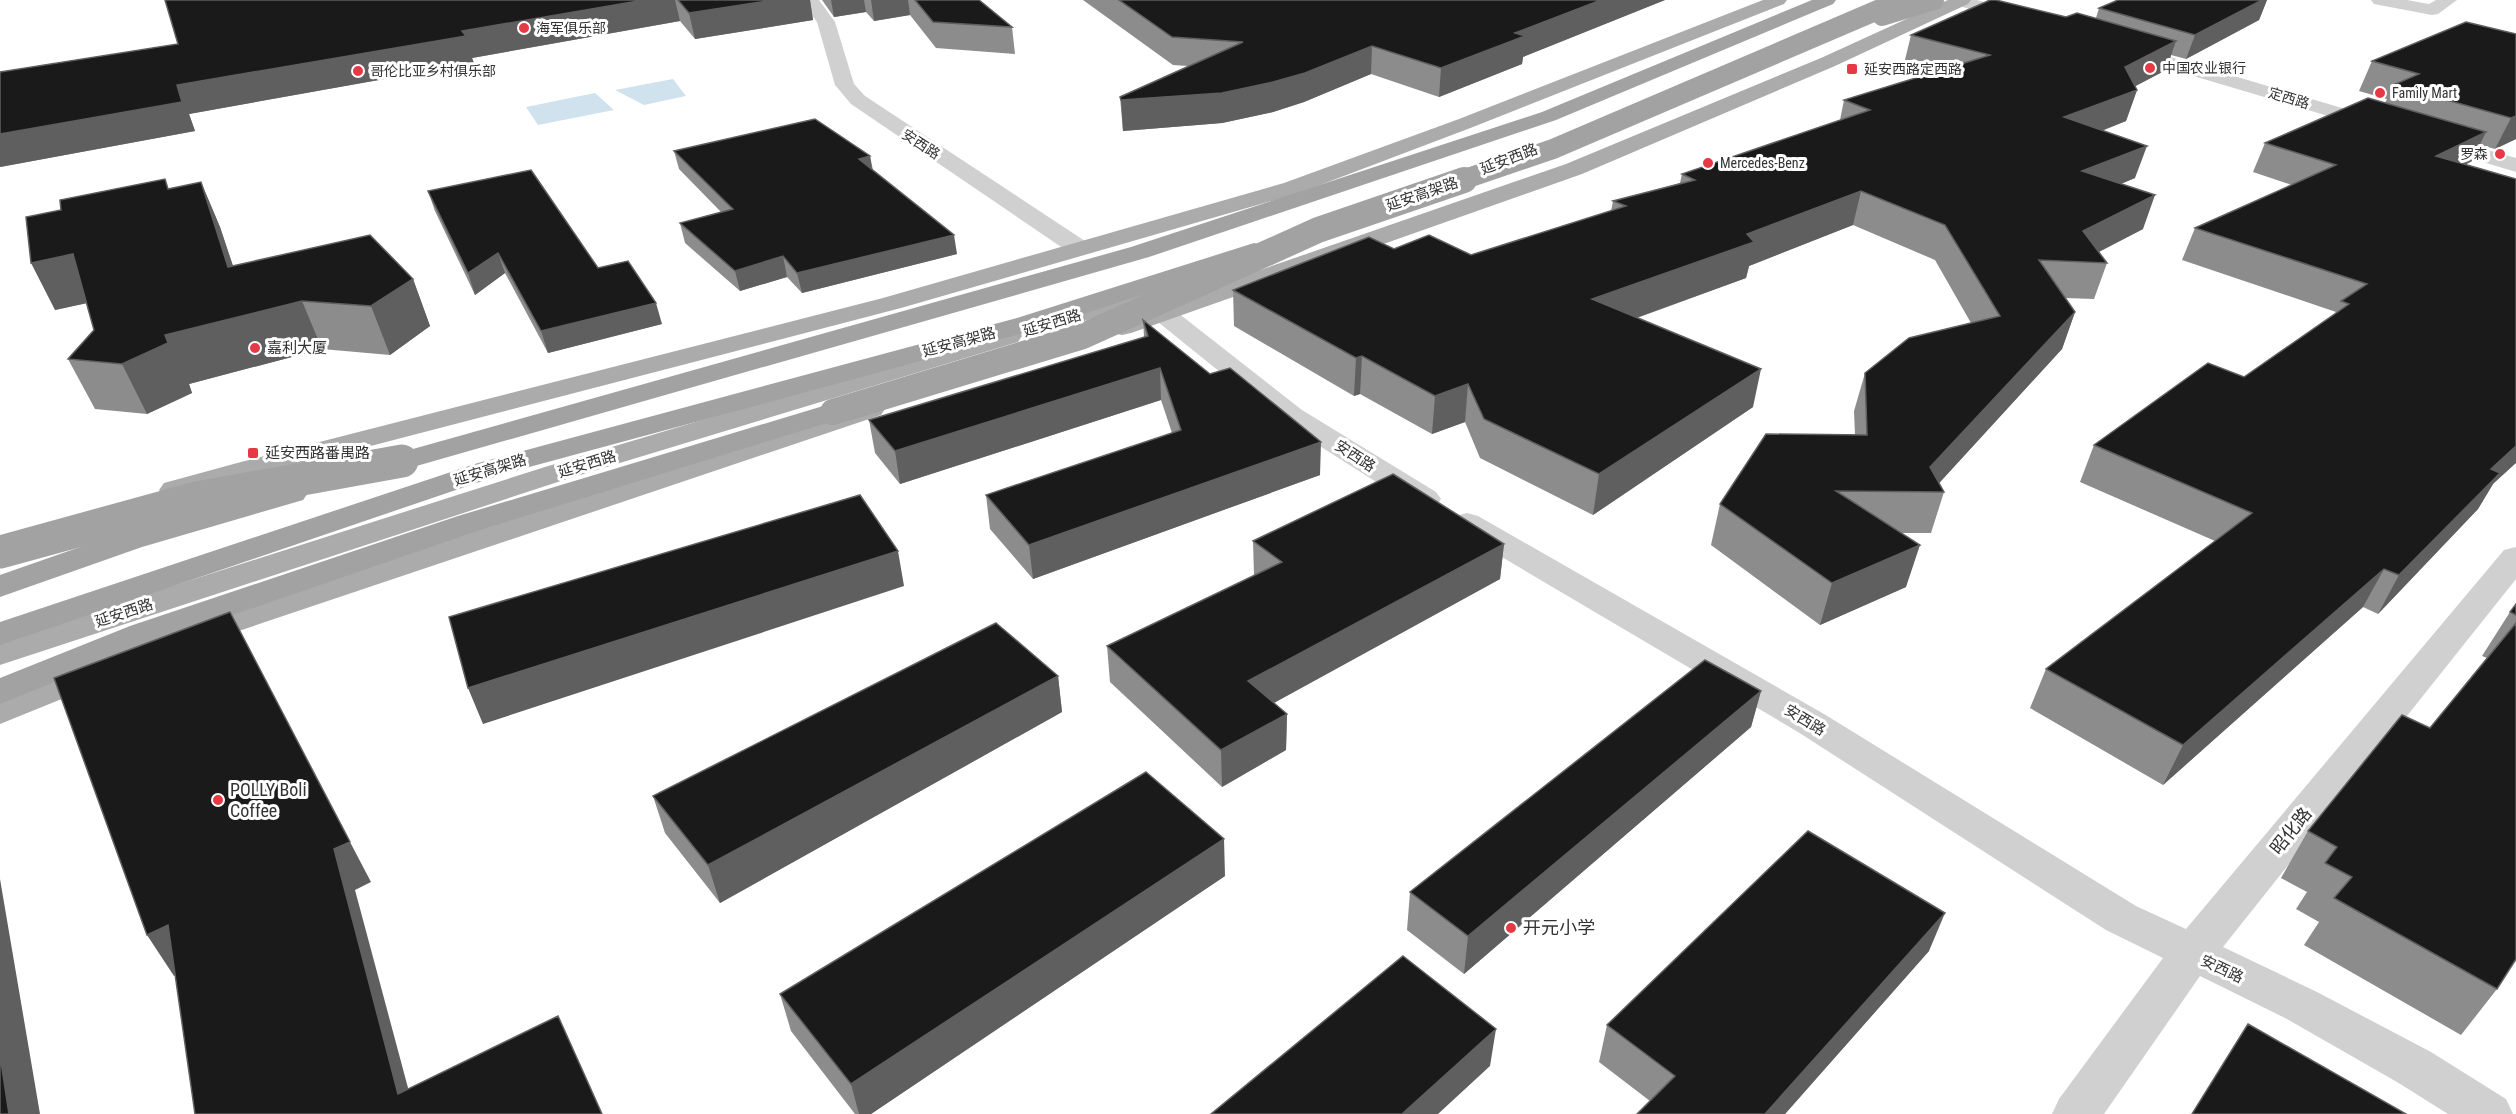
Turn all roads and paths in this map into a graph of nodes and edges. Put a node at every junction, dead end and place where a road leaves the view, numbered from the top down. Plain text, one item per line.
1 (810, 0) edge
2 (1778, 0) edge
3 (1827, 0) edge
4 (1901, 0) edge
5 (1916, 0) edge
6 (1934, 0) edge
7 (1960, 0) edge
8 (2380, 0) edge
9 (2448, 0) edge
10 (2034, 22) edge
11 (1814, 36) junction
12 (2112, 45) edge
13 (1726, 104) junction
14 (1602, 123) junction
15 (2397, 130) edge
16 (2418, 136) edge
17 (2516, 165) edge
18 (1318, 230) junction
19 (1079, 248) junction
20 (1152, 304) junction
21 (398, 447) junction
22 (0, 541) edge
23 (0, 552) edge
24 (2516, 557) edge
25 (0, 562) edge
26 (0, 587) edge
27 (0, 634) edge
28 (0, 653) edge
29 (0, 692) edge
30 (0, 711) edge
31 (2191, 954) junction
32 (2076, 1114) edge
33 (2489, 1114) edge

1 - 19 street, 安西路
2 - 19 main road
3 - 21 highway
4 - 11 highway, 延安高架路, bridge
5 - 14 main road, 延安西路
6 - 11 highway, bridge
7 - 10 street
7 - 13 main road
8 - 9 street
11 - 18 highway, 延安高架路, bridge
12 - 15 street, 定西路
13 - 14 main road
13 - 20 main road
14 - 20 main road, 延安西路
16 - 17 street
18 - 27 highway, 延安高架路, bridge
18 - 29 highway, bridge
19 - 21 main road
20 - 28 main road, 延安西路
20 - 30 main road
20 - 31 street, 安西路
21 - 22 main road
21 - 23 highway, bridge
21 - 25 main road
21 - 26 highway, bridge
24 - 31 street, 昭化路
31 - 32 street, 昭化路
31 - 33 street, 安西路

